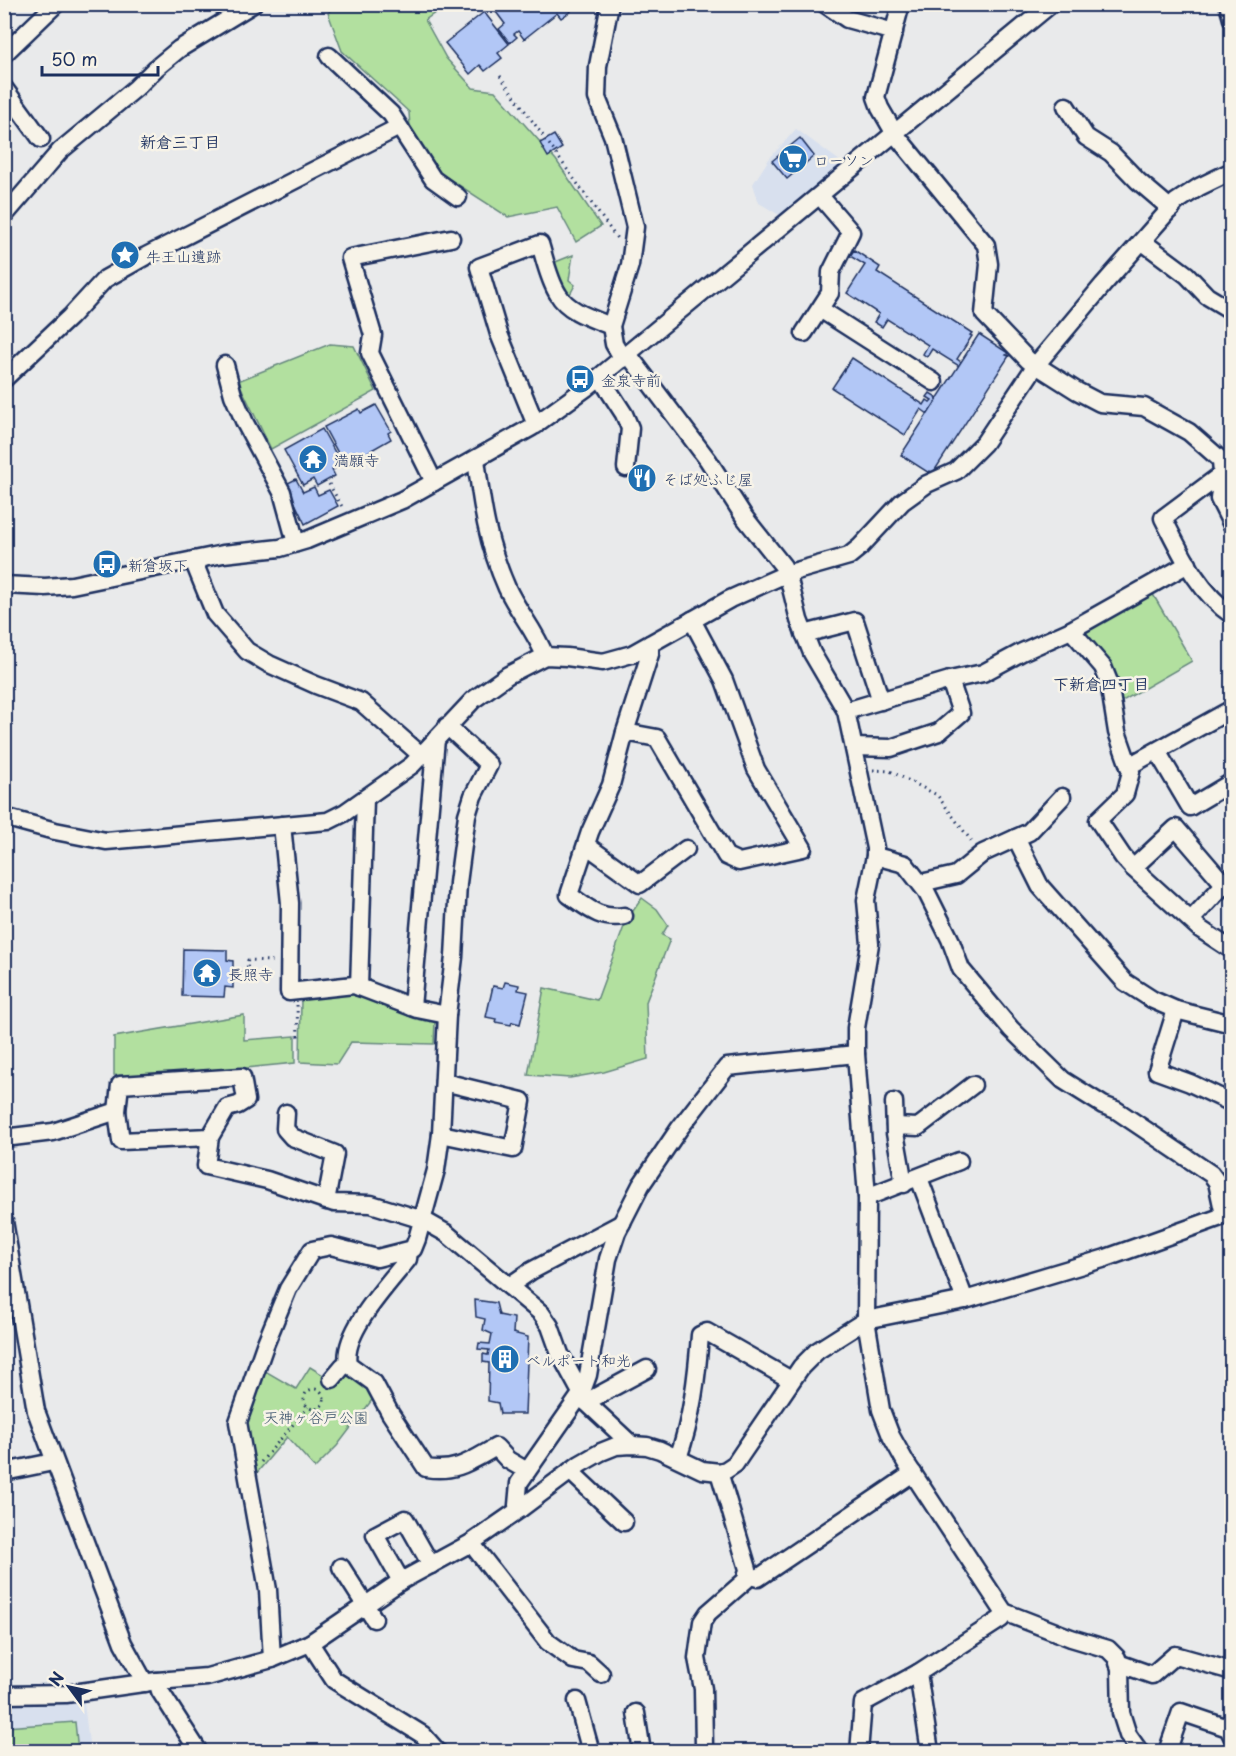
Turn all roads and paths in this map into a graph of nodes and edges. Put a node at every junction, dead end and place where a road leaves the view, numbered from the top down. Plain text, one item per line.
1 (56, 4) edge
2 (253, 4) edge
3 (610, 4) edge
4 (825, 4) edge
5 (901, 4) edge
6 (1051, 4) edge
7 (1228, 4) edge
8 (1232, 20) edge
9 (894, 32) junction
10 (4, 54) edge
11 (329, 56) dead end
12 (500, 76) dead end
13 (4, 88) edge
14 (1066, 106) dead end
15 (399, 127) junction
16 (895, 134) junction
17 (41, 139) dead end
18 (1228, 178) edge
19 (820, 196) junction
20 (458, 197) dead end
21 (1171, 209) junction
22 (4, 216) edge
23 (451, 238) dead end
24 (619, 242) dead end
25 (1143, 242) junction
26 (820, 309) junction
27 (1232, 311) edge
28 (612, 326) junction
29 (804, 333) dead end
30 (626, 356) junction
31 (225, 365) dead end
32 (1036, 365) junction
33 (600, 377) junction
34 (4, 379) edge
35 (934, 382) dead end
36 (536, 425) junction
37 (476, 459) junction
38 (626, 468) dead end
39 (1223, 472) edge
40 (434, 482) junction
41 (329, 483) dead end
42 (346, 514) dead end
43 (1232, 525) edge
44 (296, 543) junction
45 (193, 561) junction
46 (1188, 564) junction
47 (786, 574) junction
48 (4, 585) edge
49 (1231, 614) edge
50 (692, 620) junction
51 (1071, 630) junction
52 (804, 634) junction
53 (650, 644) junction
54 (545, 656) junction
55 (950, 680) junction
56 (880, 701) junction
57 (1232, 709) edge
58 (846, 711) junction
59 (447, 726) junction
60 (625, 732) junction
61 (436, 740) junction
62 (854, 747) junction
63 (1157, 751) junction
64 (422, 756) junction
65 (1129, 766) junction
66 (859, 770) junction
67 (1232, 782) edge
68 (1062, 797) dead end
69 (365, 799) junction
70 (4, 817) edge
71 (282, 825) junction
72 (1016, 838) junction
73 (586, 845) junction
74 (686, 849) dead end
75 (981, 854) junction
76 (875, 856) junction
77 (1133, 868) junction
78 (1228, 880) edge
79 (921, 883) junction
80 (624, 916) dead end
81 (1191, 920) junction
82 (1232, 950) edge
83 (283, 962) dead end
84 (240, 972) dead end
85 (359, 987) junction
86 (297, 1000) dead end
87 (412, 1007) junction
88 (1176, 1010) junction
89 (447, 1015) junction
90 (1232, 1024) edge
91 (298, 1038) dead end
92 (856, 1054) junction
93 (444, 1082) junction
94 (973, 1084) dead end
95 (894, 1102) dead end
96 (1232, 1102) edge
97 (117, 1111) junction
98 (286, 1113) dead end
99 (894, 1126) junction
100 (441, 1134) junction
101 (210, 1137) junction
102 (4, 1138) edge
103 (959, 1161) dead end
104 (912, 1181) junction
105 (867, 1197) junction
106 (326, 1201) junction
107 (1228, 1214) edge
108 (423, 1220) junction
109 (4, 1221) edge
110 (622, 1223) junction
111 (409, 1251) junction
112 (509, 1286) junction
113 (965, 1300) junction
114 (866, 1320) junction
115 (348, 1364) junction
116 (647, 1369) dead end
117 (332, 1379) dead end
118 (791, 1380) junction
119 (584, 1398) junction
120 (308, 1407) junction
121 (632, 1444) junction
122 (678, 1458) junction
123 (53, 1462) junction
124 (259, 1464) dead end
125 (527, 1471) junction
126 (570, 1471) junction
127 (4, 1472) edge
128 (719, 1472) junction
129 (913, 1473) junction
130 (520, 1509) junction
131 (624, 1522) dead end
132 (471, 1543) junction
133 (431, 1565) junction
134 (341, 1567) dead end
135 (747, 1575) junction
136 (401, 1581) junction
137 (370, 1612) junction
138 (1004, 1612) junction
139 (310, 1642) junction
140 (272, 1659) junction
141 (1118, 1663) junction
142 (1232, 1671) edge
143 (918, 1673) junction
144 (601, 1674) dead end
145 (151, 1682) junction
146 (4, 1695) edge
147 (577, 1701) dead end
148 (636, 1713) dead end
149 (1232, 1736) edge
150 (199, 1752) edge
151 (438, 1752) edge
152 (591, 1752) edge
153 (642, 1752) edge
154 (706, 1752) edge
155 (859, 1752) edge
156 (928, 1752) edge
157 (1140, 1752) edge
158 (1167, 1752) edge

1 - 10 street
2 - 22 street
3 - 28 street
4 - 9 street
5 - 9 street
6 - 16 street
7 - 8 street
9 - 16 street
11 - 15 street
12 - 24 path
13 - 17 street
14 - 21 street
15 - 20 street
15 - 34 street
16 - 19 street
16 - 32 street
18 - 21 street
19 - 26 street
19 - 30 street
21 - 25 street
23 - 40 street
25 - 27 street
25 - 32 street
26 - 29 street
26 - 35 street
28 - 30 street
28 - 36 street
30 - 33 street
30 - 47 street
31 - 44 street
32 - 39 street
32 - 47 street
33 - 36 street
33 - 38 street
36 - 37 street
37 - 40 street
37 - 54 street
39 - 43 street
39 - 46 street
40 - 44 street
41 - 42 path
44 - 45 street
45 - 48 street
45 - 64 street
46 - 49 street
46 - 51 street
47 - 50 street
47 - 52 street
50 - 53 street
50 - 60 street
51 - 55 street
51 - 65 street
52 - 56 street
52 - 58 street
53 - 54 street
53 - 60 street
54 - 59 street
55 - 56 street
55 - 62 street
56 - 58 street
57 - 63 street
58 - 62 street
59 - 61 street
59 - 89 street
60 - 73 street
61 - 64 street
61 - 87 street
62 - 66 street
63 - 65 street
63 - 67 street
64 - 69 street
65 - 77 street
66 - 75 path
66 - 76 street
68 - 72 street
69 - 71 street
69 - 85 street
70 - 71 street
71 - 85 street
72 - 75 street
72 - 88 street
73 - 74 street
73 - 80 street
75 - 79 street
76 - 79 street
76 - 92 street
77 - 78 street
77 - 81 street
78 - 81 street
79 - 107 street
81 - 82 street
83 - 84 path
85 - 87 street
86 - 91 path
87 - 89 street
88 - 90 street
88 - 96 street
89 - 93 street
92 - 105 street
92 - 110 street
93 - 100 street
93 - 100 street
94 - 99 street
95 - 99 street
97 - 101 street
97 - 101 street
97 - 102 street
98 - 106 street
99 - 104 street
100 - 108 street
101 - 106 street
103 - 104 street
104 - 105 street
104 - 113 street
105 - 114 street
106 - 108 street
107 - 113 street
108 - 111 street
108 - 112 street
109 - 123 street
110 - 112 street
110 - 119 street
111 - 115 street
111 - 140 street
112 - 119 street
113 - 114 street
114 - 118 street
114 - 129 street
115 - 117 street
115 - 125 street
116 - 119 street
118 - 122 street
118 - 128 street
119 - 121 street
119 - 125 street
120 - 120 path
120 - 124 path
121 - 122 street
121 - 126 street
122 - 128 street
123 - 127 street
123 - 145 street
125 - 130 street
126 - 130 street
126 - 131 street
128 - 135 street
129 - 135 street
129 - 138 street
130 - 132 street
132 - 133 street
132 - 144 street
133 - 136 street
133 - 136 street
134 - 137 street
135 - 154 street
136 - 137 street
137 - 139 street
138 - 141 street
138 - 143 street
139 - 140 street
139 - 151 street
140 - 145 street
141 - 142 street
141 - 157 street
143 - 155 street
143 - 156 street
145 - 146 street
145 - 150 street
147 - 152 street
148 - 153 street
149 - 158 street

